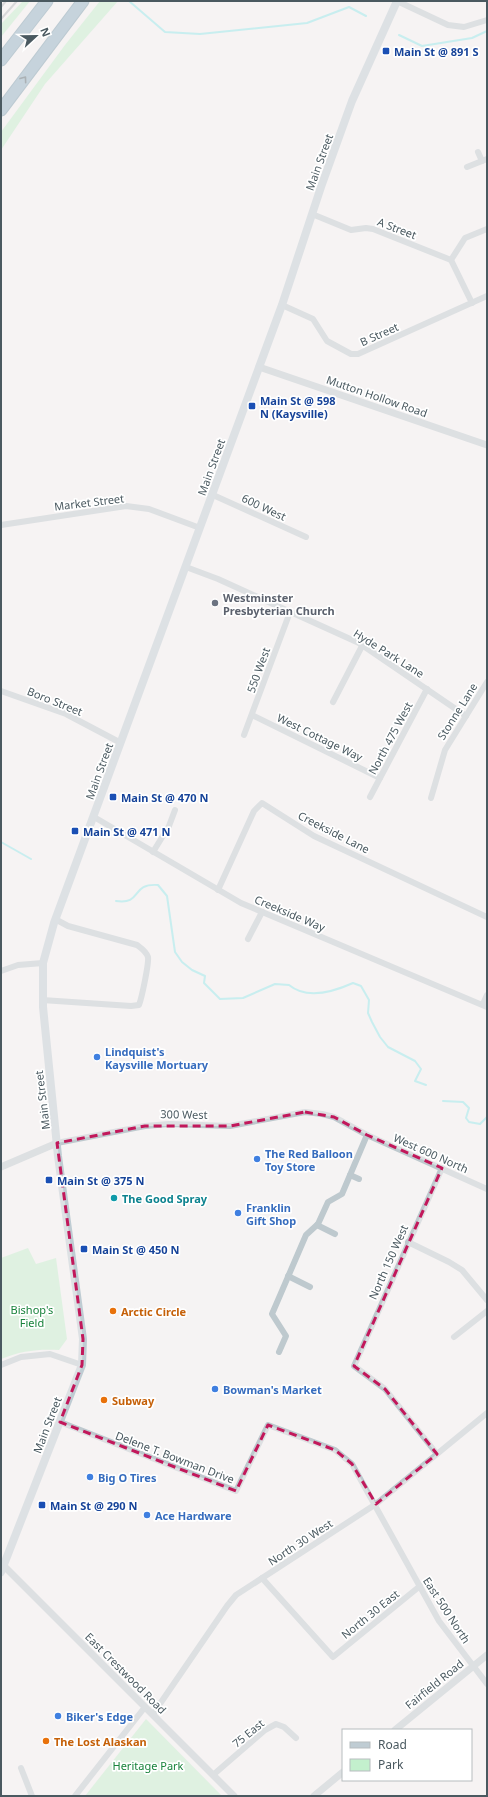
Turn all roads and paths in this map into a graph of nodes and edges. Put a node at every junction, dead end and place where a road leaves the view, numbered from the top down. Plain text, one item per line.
1 (47, 1) edge
2 (83, 1) edge
3 (397, 1) edge
4 (487, 20) edge
5 (1, 60) edge
6 (1, 110) edge
7 (478, 152) dead end
8 (484, 160) edge
9 (467, 167) dead end
10 (312, 214) junction
11 (487, 229) edge
12 (451, 260) junction
13 (487, 296) edge
14 (472, 303) junction
15 (282, 305) junction
16 (259, 367) junction
17 (487, 445) edge
18 (213, 495) junction
19 (1, 525) edge
20 (200, 528) junction
21 (306, 537) dead end
22 (186, 567) junction
23 (290, 612) junction
24 (362, 646) junction
25 (487, 682) edge
26 (427, 689) junction
27 (1, 691) edge
28 (333, 702) dead end
29 (252, 715) junction
30 (466, 716) junction
31 (244, 735) dead end
32 (121, 743) junction
33 (380, 778) junction
34 (370, 797) dead end
35 (431, 798) dead end
36 (174, 810) dead end
37 (94, 817) junction
38 (154, 852) junction
39 (218, 890) junction
40 (262, 912) junction
41 (487, 917) edge
42 (55, 919) junction
43 (248, 940) dead end
44 (43, 963) junction
45 (1, 971) edge
46 (487, 995) edge
47 (42, 1000) junction
48 (485, 1006) edge
49 (367, 1135) junction
50 (58, 1142) junction
51 (1, 1167) edge
52 (442, 1168) junction
53 (350, 1175) junction
54 (359, 1179) dead end
55 (487, 1189) edge
56 (317, 1225) junction
57 (336, 1234) dead end
58 (408, 1242) junction
59 (288, 1276) junction
60 (310, 1287) dead end
61 (487, 1300) edge
62 (487, 1311) edge
63 (454, 1337) dead end
64 (279, 1352) dead end
65 (1, 1365) edge
66 (82, 1365) junction
67 (487, 1413) edge
68 (60, 1422) junction
69 (268, 1425) joint
70 (437, 1454) junction
71 (376, 1504) junction
72 (2, 1568) edge
73 (262, 1578) junction
74 (420, 1586) junction
75 (487, 1655) edge
76 (473, 1666) junction
77 (487, 1684) edge
78 (145, 1707) junction
79 (153, 1714) junction
80 (396, 1729) edge
81 (296, 1738) dead end
82 (21, 1768) dead end
83 (342, 1773) edge
84 (213, 1775) junction
85 (32, 1796) edge
86 (75, 1796) edge
87 (234, 1796) edge
88 (314, 1796) edge

1 - 5 highway
6 -> 2 highway
3 - 4 street
3 - 10 main road, Main Street
7 - 8 street
8 - 9 street
10 - 12 street, A Street
10 - 15 main road, Main Street
11 - 12 street
12 - 14 street
13 - 14 street, B Street
14 - 15 street, B Street
15 - 16 main road, Main Street
16 - 17 street, Mutton Hollow Road
16 - 18 main road, Main Street
18 - 20 main road, Main Street
18 - 21 street, 600 West
19 - 20 street, Market Street
20 - 22 main road, Main Street
22 - 23 street, Hyde Park Lane
22 - 32 main road, Main Street
23 - 24 street, Hyde Park Lane
23 - 29 street, 550 West
24 - 26 street, Hyde Park Lane
24 - 28 street
25 - 30 street, Stonne Lane
26 - 30 street, Hyde Park Lane
26 - 33 street, North 475 West
27 - 32 street, Boro Street
29 - 31 street, 550 West
29 - 33 street, West Cottage Way
30 - 35 street, Stonne Lane
32 - 37 main road, Main Street
33 - 34 street, North 475 West
36 - 38 street
37 - 38 street, Creekside Way
37 - 42 main road, Main Street
38 - 39 street, Creekside Way
39 - 40 street, Creekside Way
39 - 41 street, Creekside Lane
40 - 43 street
40 - 48 street, Creekside Way
42 - 44 main road, Main Street
42 - 47 street
44 - 45 street
44 - 47 main road, Main Street
46 - 48 street
47 - 50 main road, Main Street
49 - 50 street, 300 West
49 - 52 street, West 600 North
49 - 53 street
50 - 51 street, 300 West
50 - 66 main road, Main Street
52 - 55 street, West 600 North
52 - 58 street, North 150 West
53 - 54 street
53 - 56 street
56 - 57 street
56 - 59 street
58 - 61 street
58 - 70 street, North 150 West
59 - 60 street
59 - 64 street
62 - 63 street
65 - 66 street
66 - 68 main road, Main Street
67 - 70 street, North 30 West
68 - 69 street, Delene T. Bowman Drive
68 - 72 main road, Main Street
69 - 71 street, East 500 North
70 - 71 street, North 30 West
71 - 73 street, North 30 West
71 - 74 street, East 500 North
72 - 78 street, East Crestwood Road
73 - 74 street, North 30 East
73 - 79 street, North 30 West
74 - 76 street, East 500 North
75 - 76 street, Fairfield Road
76 - 77 street, East 500 North
76 - 80 street, Fairfield Road
78 - 79 street, East Crestwood Road
78 - 86 street
79 - 84 street, East Crestwood Road
81 - 84 street, 75 East
82 - 85 street
83 - 88 street
84 - 87 street, East Crestwood Road

